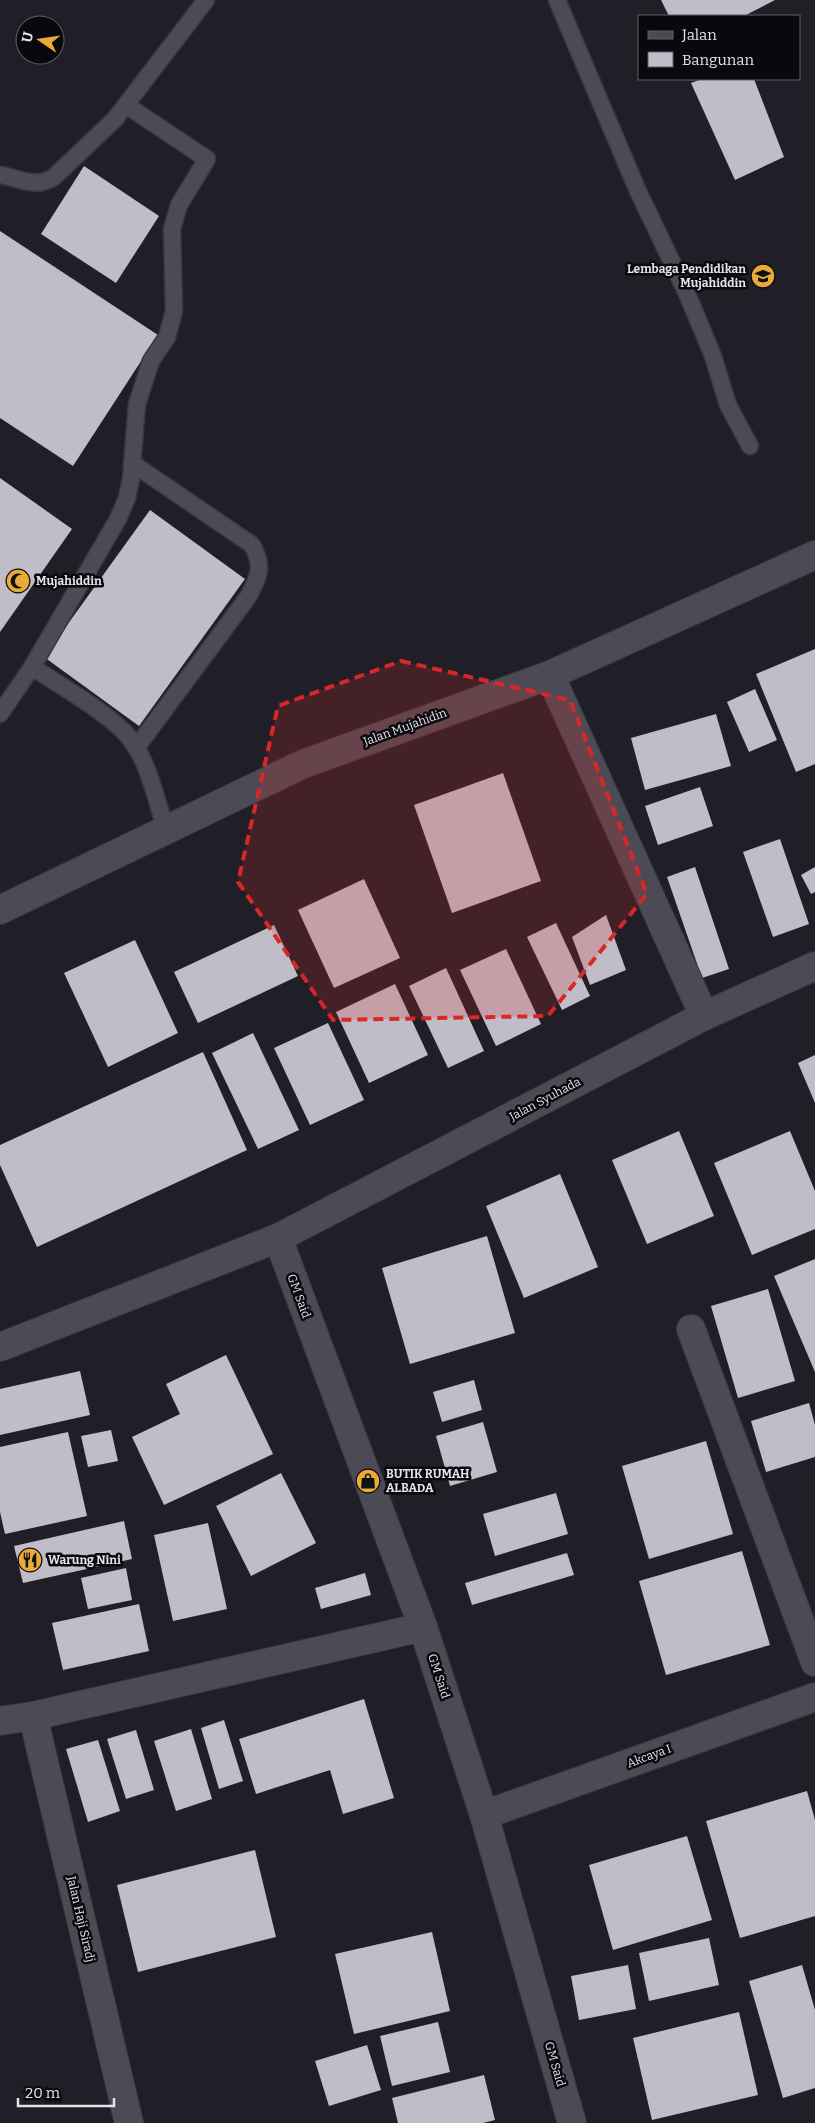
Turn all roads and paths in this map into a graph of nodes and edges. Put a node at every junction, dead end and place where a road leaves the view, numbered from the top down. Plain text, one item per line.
1 (206, 0) edge
2 (557, 0) edge
3 (126, 105) junction
4 (0, 175) edge
5 (750, 446) dead end
6 (132, 463) junction
7 (815, 555) edge
8 (32, 667) junction
9 (550, 675) junction
10 (0, 714) edge
11 (136, 748) junction
12 (166, 830) junction
13 (0, 910) edge
14 (815, 966) edge
15 (704, 1016) junction
16 (278, 1238) junction
17 (691, 1329) dead end
18 (0, 1347) edge
19 (423, 1627) junction
20 (815, 1662) edge
21 (815, 1697) edge
22 (33, 1716) junction
23 (0, 1721) edge
24 (484, 1815) junction
25 (129, 2123) edge
26 (572, 2123) edge

1 - 3 lane
2 - 5 lane
3 - 4 lane
3 - 6 lane
6 - 8 lane
6 - 11 lane
7 - 9 street, Jalan Mujahidin
8 - 10 lane
8 - 11 lane
9 - 12 street, Jalan Mujahidin
9 - 15 street
11 - 12 lane
12 - 13 street, Jalan Mujahidin
14 - 15 street, Jalan Syuhada
15 - 16 street, Jalan Syuhada
16 - 18 street, Jalan Syuhada
16 - 19 street, GM Said
17 - 20 street
19 - 22 street
19 - 24 street, GM Said
21 - 24 street, Akcaya I
22 - 23 street
22 - 25 street, Jalan Haji Siradj
24 - 26 street, GM Said

